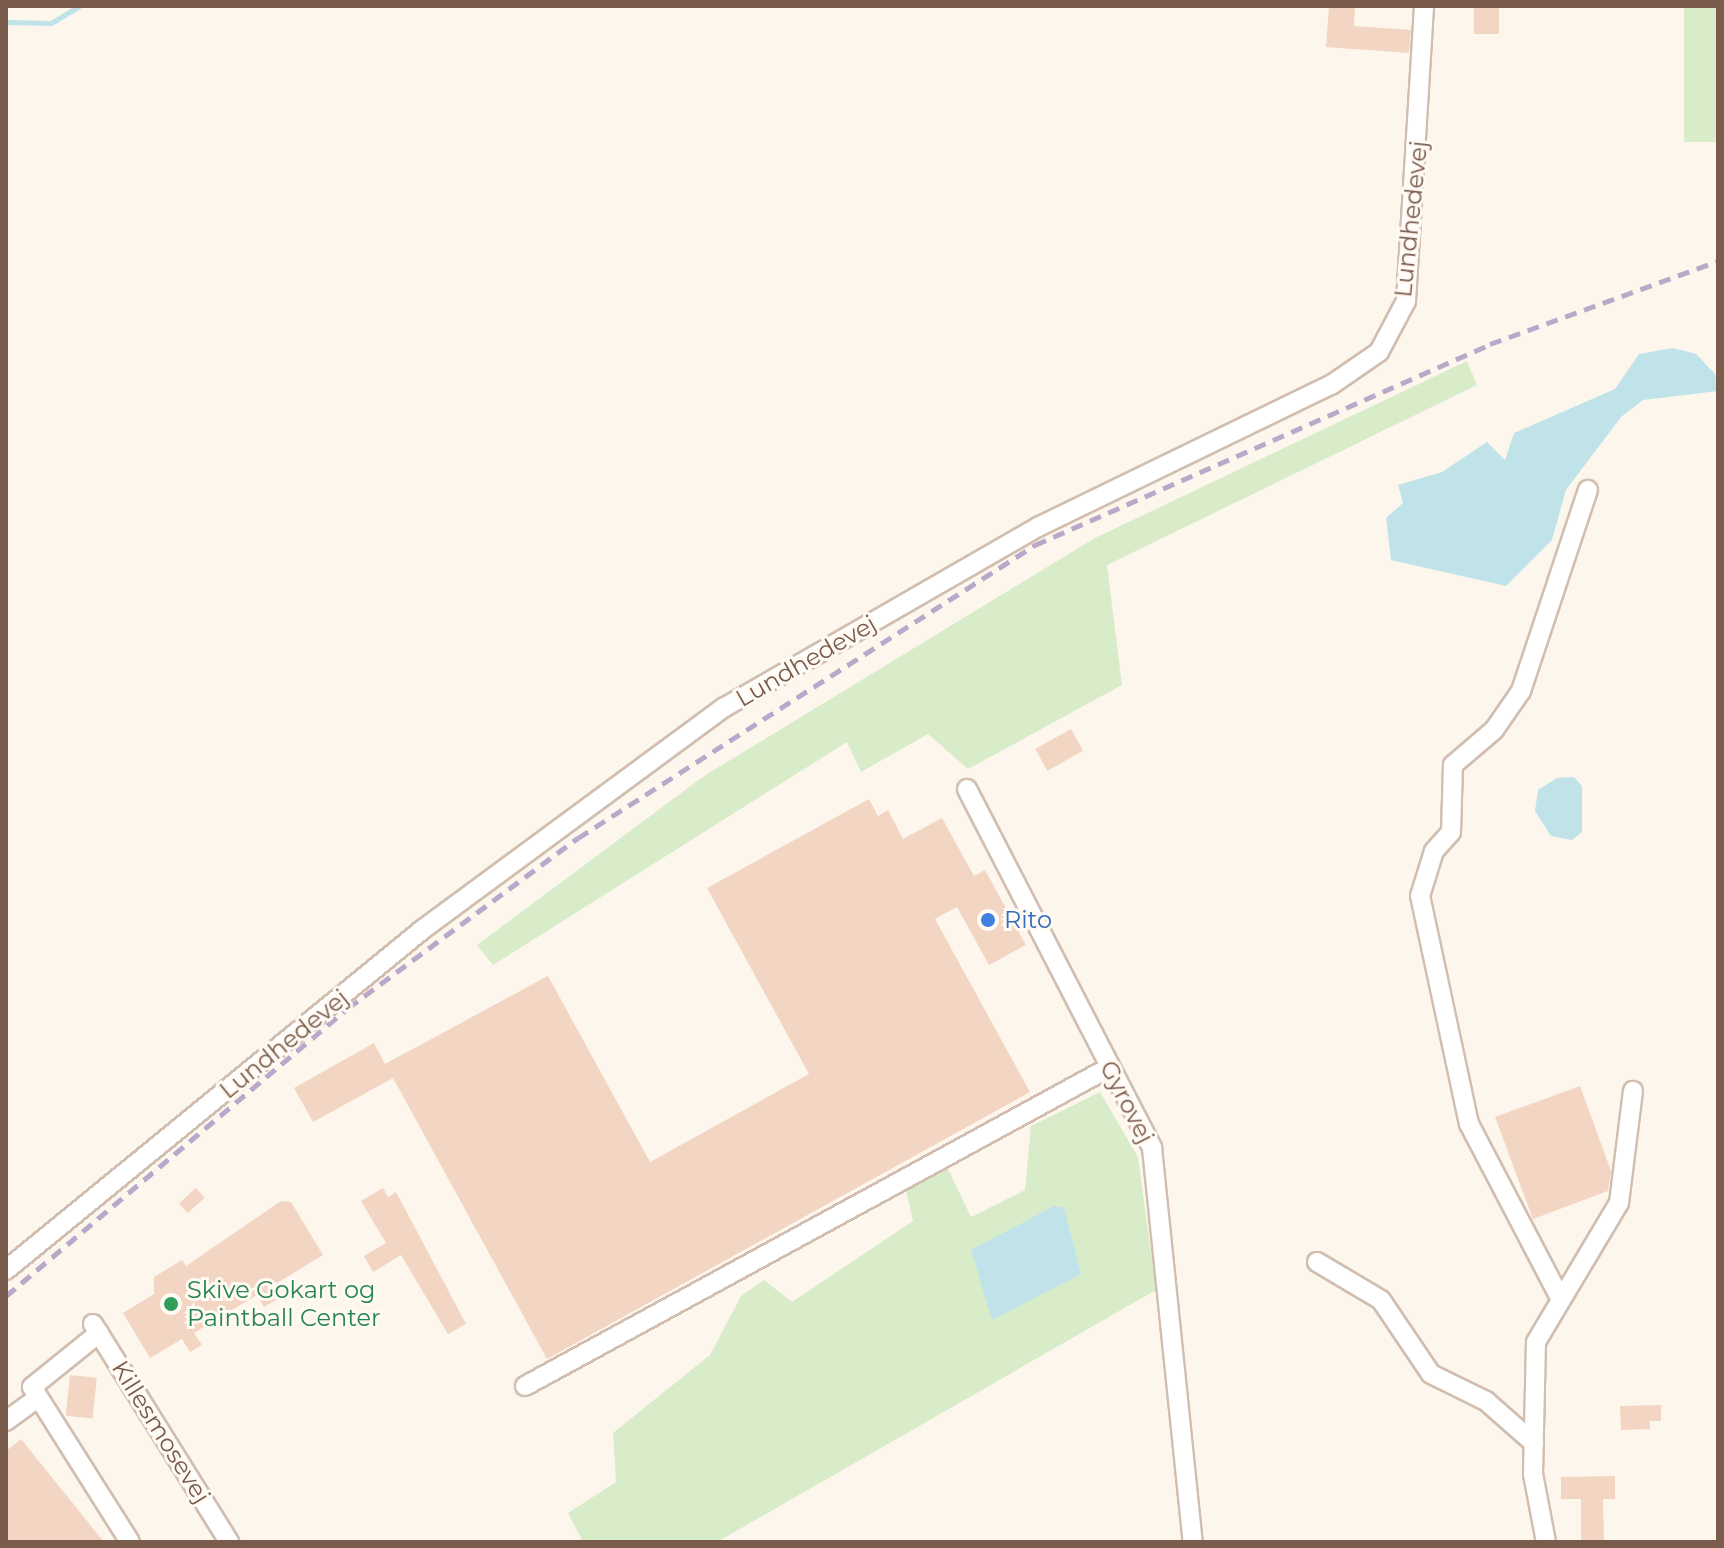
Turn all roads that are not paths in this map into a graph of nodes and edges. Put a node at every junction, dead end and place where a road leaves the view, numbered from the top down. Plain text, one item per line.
1 (1424, 6) edge
2 (1588, 490) dead end
3 (967, 789) dead end
4 (1110, 1067) junction
5 (1633, 1091) dead end
6 (1317, 1262) dead end
7 (6, 1270) edge
8 (1558, 1294) junction
9 (525, 1386) dead end
10 (38, 1398) junction
11 (6, 1421) edge
12 (1534, 1443) junction
13 (130, 1542) edge
14 (229, 1542) edge
15 (1193, 1542) edge
16 (1546, 1542) edge

1 - 7 street, Lundhedevej
2 - 8 street
3 - 4 street, Gyrovej
4 - 9 street
4 - 15 street, Gyrovej
5 - 8 street
6 - 12 street
8 - 12 street
10 - 11 street
10 - 13 street
10 - 14 street, Killesmosevej
12 - 16 street

